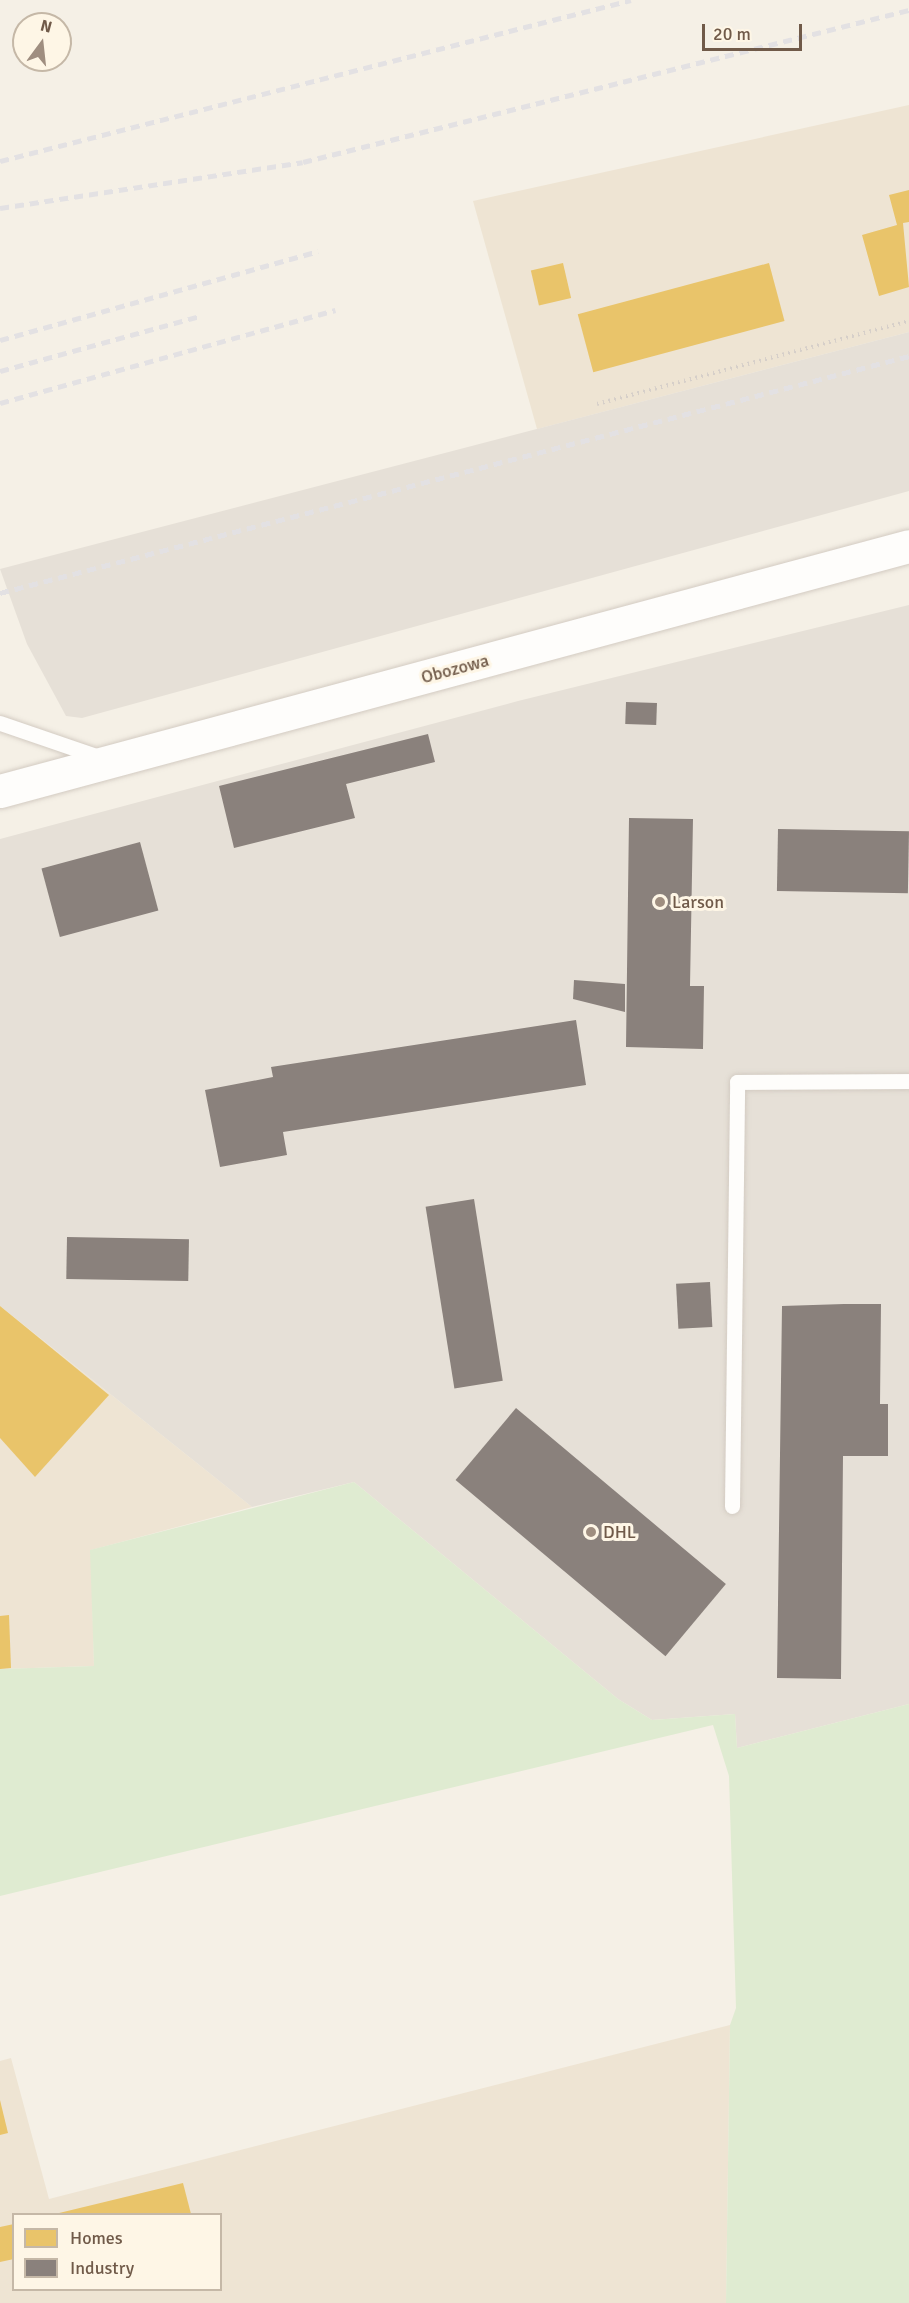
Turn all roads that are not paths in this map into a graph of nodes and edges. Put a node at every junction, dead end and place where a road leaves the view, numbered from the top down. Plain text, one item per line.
1 (909, 546) edge
2 (0, 723) edge
3 (110, 762) junction
4 (0, 791) edge
5 (909, 1081) edge
6 (732, 1506) dead end

1 - 3 street, Obozowa
2 - 3 lane
3 - 4 street, Obozowa
5 - 6 lane

